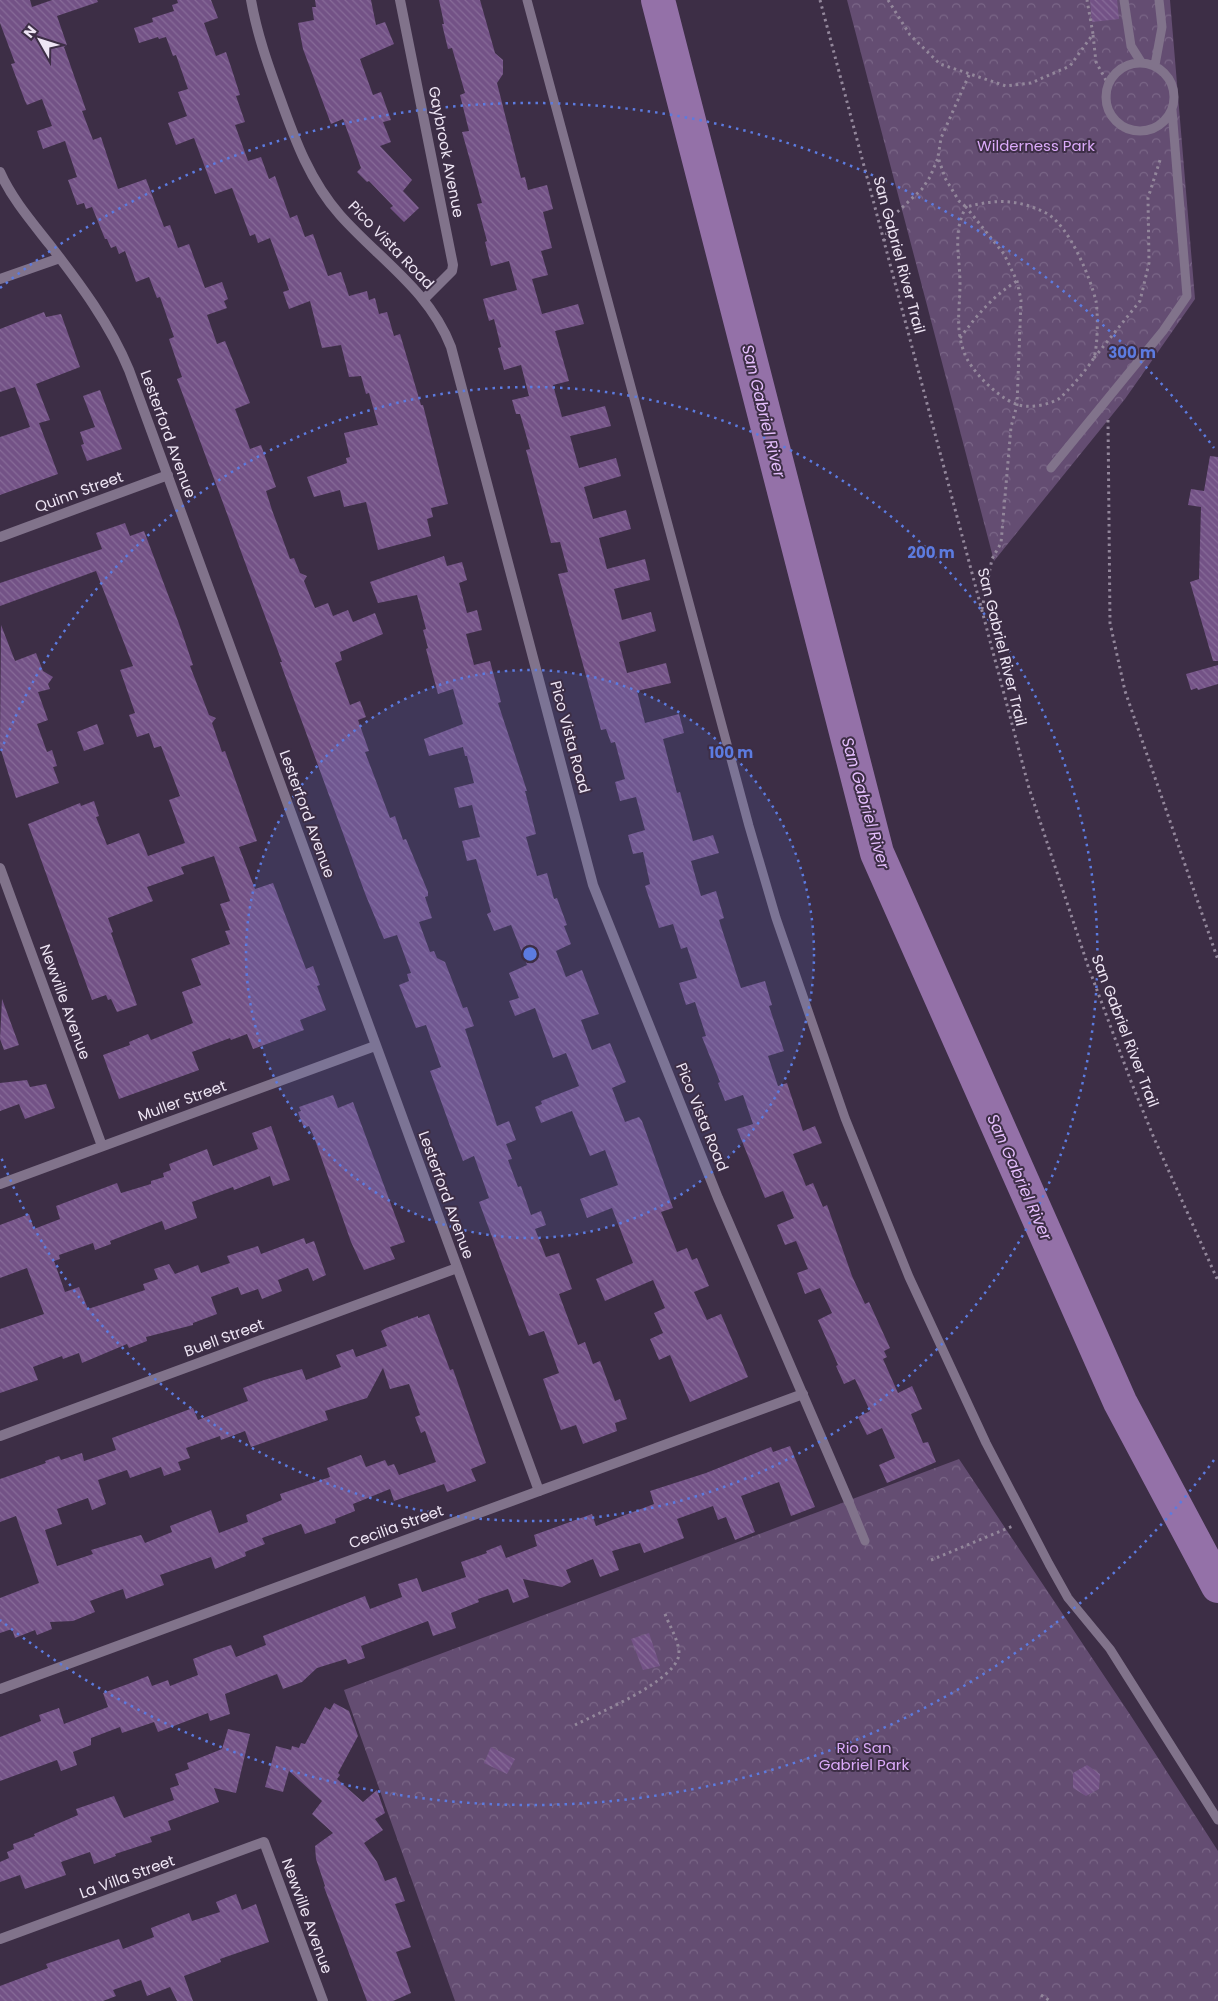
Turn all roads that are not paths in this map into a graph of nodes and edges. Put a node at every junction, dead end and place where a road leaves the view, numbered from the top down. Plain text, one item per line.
1 (251, 0) edge
2 (400, 0) edge
3 (527, 0) edge
4 (1124, 0) edge
5 (1159, 0) edge
6 (1141, 62) junction
7 (1155, 65) junction
8 (1172, 110) junction
9 (0, 172) edge
10 (60, 258) junction
11 (0, 279) edge
12 (424, 299) junction
13 (1052, 468) dead end
14 (168, 475) junction
15 (0, 537) edge
16 (0, 868) edge
17 (375, 1046) junction
18 (102, 1146) junction
19 (0, 1184) edge
20 (457, 1268) junction
21 (803, 1394) junction
22 (0, 1436) edge
23 (539, 1491) junction
24 (849, 1502) joint
25 (864, 1541) dead end
26 (0, 1689) edge
27 (1218, 1820) edge
28 (264, 1842) joint
29 (0, 1939) edge
30 (323, 2001) edge

1 - 12 street, Pico Vista Road
2 - 12 street, Gaybrook Avenue
3 - 27 lane
4 - 6 lane
5 - 7 lane
6 - 7 lane
6 - 8 lane
7 - 8 lane
8 - 13 lane
9 - 10 street, Lesterford Avenue
10 - 11 street
10 - 14 street, Lesterford Avenue
12 - 21 street, Pico Vista Road
14 - 15 street, Quinn Street
14 - 17 street, Lesterford Avenue
16 - 18 street, Newville Avenue
17 - 18 street, Muller Street
17 - 20 street, Lesterford Avenue
18 - 19 street, Muller Street
20 - 22 street, Buell Street
20 - 23 street, Lesterford Avenue
21 - 23 street, Cecilia Street
21 - 24 street, Pico Vista Road
23 - 26 street, Cecilia Street
24 - 25 lane
28 - 29 street, La Villa Street
28 - 30 street, Newville Avenue

